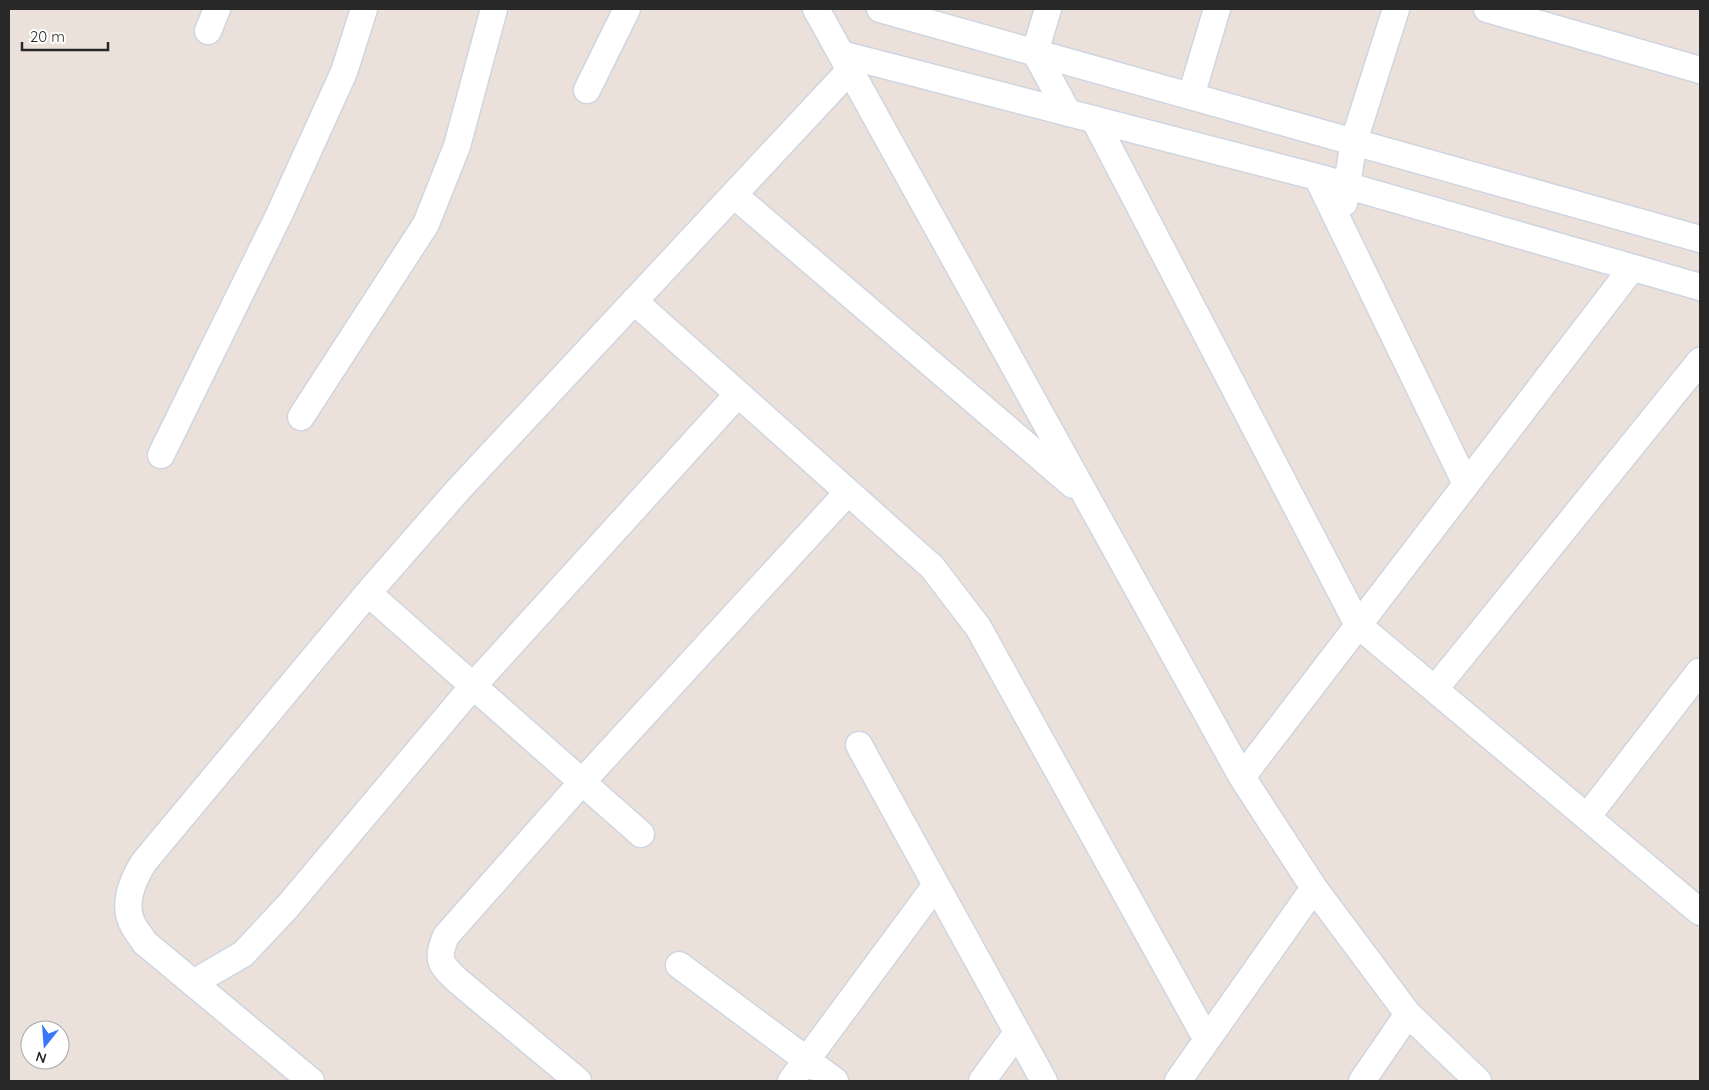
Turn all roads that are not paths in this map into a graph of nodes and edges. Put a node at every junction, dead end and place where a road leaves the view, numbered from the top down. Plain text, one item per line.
1 (364, 9) edge
2 (494, 9) edge
3 (627, 9) edge
4 (816, 9) edge
5 (880, 9) edge
6 (1048, 9) edge
7 (1217, 9) edge
8 (1396, 9) edge
9 (1487, 9) edge
10 (1034, 52) junction
11 (846, 62) junction
12 (1700, 70) edge
13 (587, 90) dead end
14 (1191, 96) junction
15 (1068, 112) junction
16 (1094, 119) junction
17 (1354, 142) junction
18 (1317, 177) junction
19 (1347, 186) junction
20 (734, 195) junction
21 (1340, 225) junction
22 (1700, 239) edge
23 (1632, 268) junction
24 (1700, 287) edge
25 (634, 301) junction
26 (1700, 361) edge
27 (738, 394) junction
28 (301, 417) dead end
29 (161, 455) dead end
30 (1466, 484) junction
31 (848, 492) junction
32 (1085, 495) junction
33 (368, 593) junction
34 (1358, 625) junction
35 (1699, 672) edge
36 (473, 686) junction
37 (1435, 689) junction
38 (859, 745) dead end
39 (1242, 778) junction
40 (582, 782) junction
41 (1588, 817) junction
42 (641, 834) dead end
43 (936, 885) junction
44 (1314, 888) junction
45 (1700, 912) edge
46 (679, 965) dead end
47 (194, 983) junction
48 (1408, 1014) junction
49 (1017, 1033) junction
50 (1207, 1040) junction
51 (806, 1060) junction
52 (311, 1081) edge
53 (578, 1081) edge
54 (791, 1081) edge
55 (835, 1081) edge
56 (982, 1081) edge
57 (1044, 1081) edge
58 (1178, 1081) edge
59 (1362, 1081) edge
60 (1478, 1081) edge

1 - 29 street
2 - 28 street
3 - 13 street
4 - 11 street
5 - 10 street
6 - 10 street
7 - 14 street
8 - 17 street
9 - 12 street
10 - 14 street
10 - 15 street
11 - 15 street
11 - 20 street
11 - 32 street
14 - 17 street
15 - 16 street
16 - 18 street
16 - 34 street
17 - 19 street
17 - 22 street
18 - 19 street
18 - 21 street
19 - 21 street
19 - 23 street
20 - 25 street
20 - 32 street
21 - 30 street
23 - 24 street
23 - 30 street
25 - 27 street
25 - 33 street
26 - 37 street
27 - 31 street
27 - 36 street
30 - 34 street
31 - 40 street
31 - 50 street
32 - 39 street
33 - 36 street
33 - 47 street
34 - 37 street
34 - 39 street
35 - 41 street
36 - 40 street
36 - 47 street
37 - 41 street
38 - 43 street
39 - 44 street
40 - 42 street
40 - 53 street
41 - 45 street
43 - 49 street
43 - 51 street
44 - 48 street
44 - 50 street
46 - 51 street
47 - 52 street
48 - 59 street
48 - 60 street
49 - 56 street
49 - 57 street
50 - 58 street
51 - 54 street
51 - 55 street

